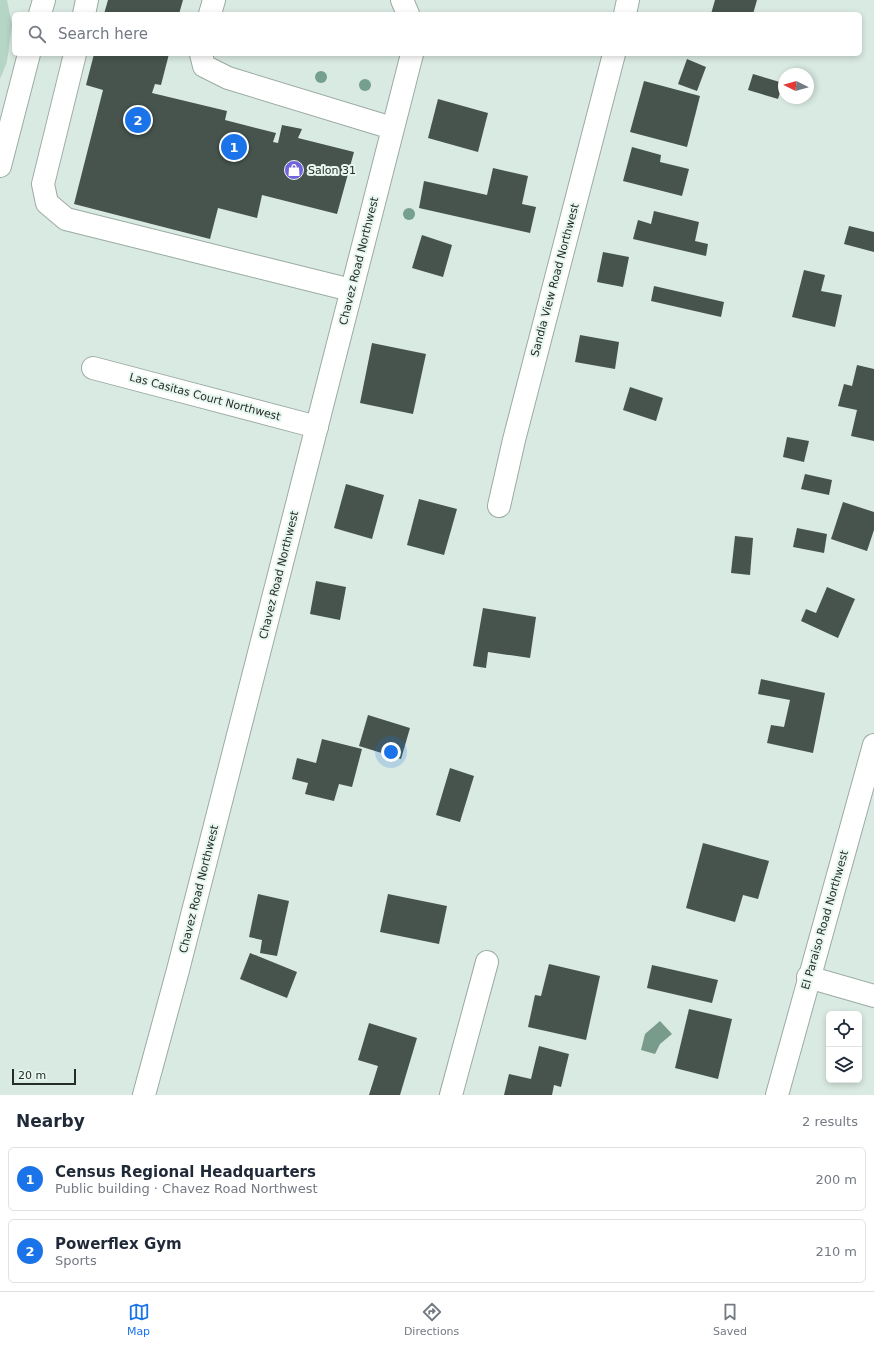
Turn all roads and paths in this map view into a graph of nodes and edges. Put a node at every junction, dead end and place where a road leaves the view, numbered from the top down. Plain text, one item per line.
1 (44, 0) edge
2 (87, 0) edge
3 (214, 0) edge
4 (402, 0) edge
5 (628, 0) edge
6 (41, 12) edge
7 (84, 12) edge
8 (211, 12) edge
9 (407, 12) edge
10 (625, 12) edge
11 (28, 56) edge
12 (74, 56) edge
13 (202, 56) edge
14 (411, 56) edge
15 (613, 56) edge
16 (392, 128) junction
17 (0, 166) edge
18 (352, 290) junction
19 (93, 368) dead end
20 (317, 427) junction
21 (499, 506) dead end
22 (874, 745) edge
23 (487, 962) dead end
24 (808, 977) junction
25 (874, 996) edge
26 (144, 1095) edge
27 (451, 1095) edge
28 (777, 1095) edge

1 - 6 street
2 - 7 street
3 - 8 street
4 - 9 street
5 - 10 street
11 - 17 street
12 - 18 street
13 - 16 street
14 - 16 street, Chavez Road Northwest
15 - 21 street, Sandia View Road Northwest
16 - 18 street, Chavez Road Northwest
18 - 20 street, Chavez Road Northwest
19 - 20 street, Las Casitas Court Northwest
20 - 26 street, Chavez Road Northwest
22 - 24 street, El Paraiso Road Northwest
23 - 27 street
24 - 25 street
24 - 28 street, El Paraiso Road Northwest

